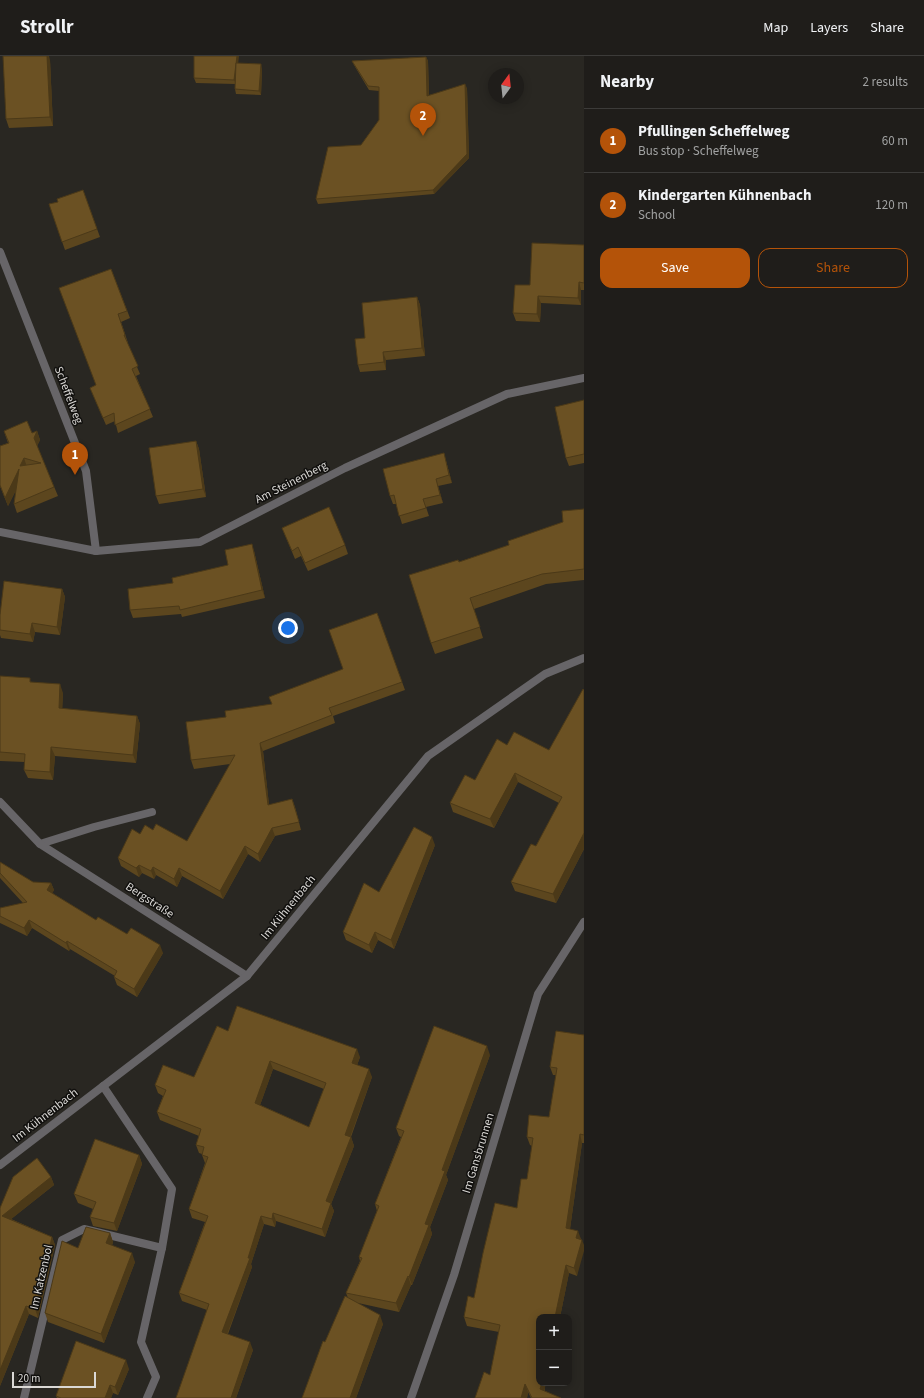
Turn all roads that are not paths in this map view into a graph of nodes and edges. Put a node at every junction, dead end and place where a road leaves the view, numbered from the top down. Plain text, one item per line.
1 (0, 252) edge
2 (584, 378) edge
3 (0, 532) edge
4 (96, 551) junction
5 (584, 658) edge
6 (0, 802) edge
7 (152, 812) dead end
8 (40, 844) junction
9 (584, 922) edge
10 (247, 976) junction
11 (103, 1086) junction
12 (0, 1165) edge
13 (162, 1248) junction
14 (24, 1398) edge
15 (147, 1398) edge
16 (411, 1398) edge

1 - 4 street, Scheffelweg
2 - 4 street, Am Steinenberg
3 - 4 street, Am Steinenberg
5 - 10 street, Im Kühnenbach
6 - 8 street, Bergstraße
7 - 8 street
8 - 10 street, Bergstraße
9 - 16 street, Im Gansbrunnen
10 - 11 street, Im Kühnenbach
11 - 12 street, Im Kühnenbach
11 - 13 street
13 - 14 street, Im Katzenbol
13 - 15 street

